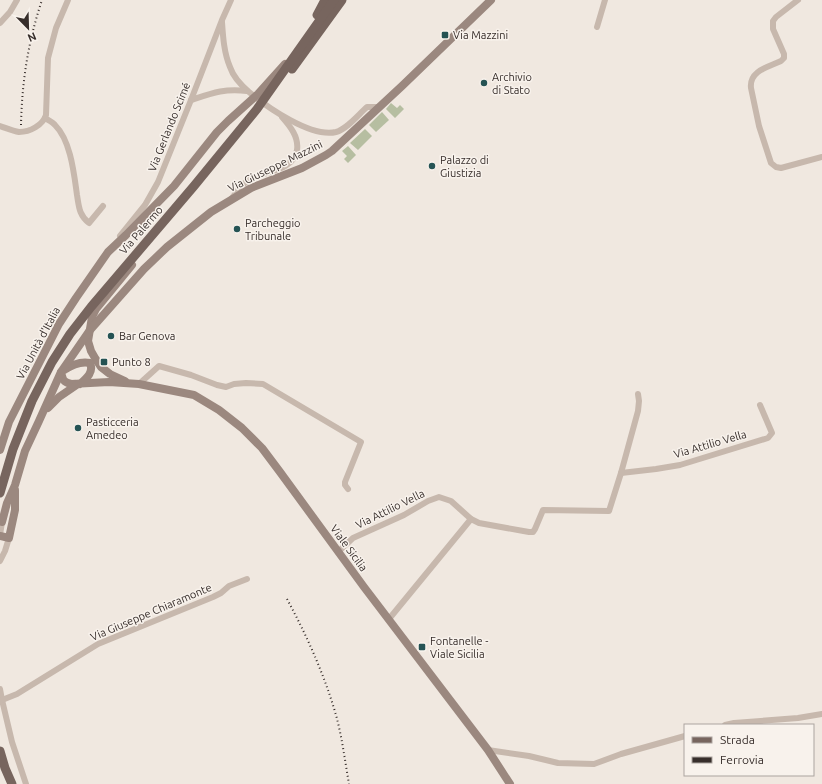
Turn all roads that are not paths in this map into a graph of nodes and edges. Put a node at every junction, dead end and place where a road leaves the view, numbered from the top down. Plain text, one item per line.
1 (17, 0) edge
2 (68, 0) edge
3 (231, 0) edge
4 (325, 0) edge
5 (334, 0) edge
6 (342, 0) edge
7 (491, 0) edge
8 (605, 0) edge
9 (798, 0) edge
10 (222, 20) junction
11 (0, 22) edge
12 (597, 27) dead end
13 (302, 44) junction
14 (248, 91) junction
15 (191, 100) junction
16 (379, 107) junction
17 (280, 114) junction
18 (45, 118) junction
19 (0, 126) edge
20 (822, 157) edge
21 (194, 186) junction
22 (232, 199) junction
23 (103, 206) dead end
24 (148, 240) junction
25 (108, 252) junction
26 (90, 330) junction
27 (88, 341) junction
28 (90, 363) junction
29 (101, 367) junction
30 (62, 372) junction
31 (129, 383) junction
32 (79, 384) junction
33 (139, 384) junction
34 (638, 394) dead end
35 (760, 405) dead end
36 (40, 418) junction
37 (0, 450) edge
38 (621, 473) junction
39 (15, 485) junction
40 (348, 489) dead end
41 (0, 493) edge
42 (472, 519) junction
43 (1, 522) edge
44 (12, 524) junction
45 (0, 535) edge
46 (9, 538) junction
47 (339, 552) junction
48 (0, 561) edge
49 (247, 578) dead end
50 (389, 619) junction
51 (0, 690) edge
52 (2, 700) junction
53 (822, 714) edge
54 (730, 724) edge
55 (684, 736) edge
56 (488, 750) junction
57 (0, 751) edge
58 (12, 784) edge
59 (26, 784) edge
60 (510, 784) edge

1 - 11 street
2 - 18 street
3 - 10 street, Via Gerlando Scimé
4 - 13 main road
5 - 13 main road, Via Palermo
6 - 21 main road
7 - 16 street, Via Giuseppe Mazzini
8 - 12 street
9 - 20 street
10 - 14 street
10 - 15 street, Via Gerlando Scimé
13 - 21 main road, Via Palermo
13 - 25 street, Via Unità d'Italia
14 - 15 street
14 - 17 street
15 - 25 street, Via Gerlando Scimé
16 - 17 street
16 - 22 street, Via Giuseppe Mazzini
17 - 22 street
18 - 19 street
18 - 23 street
21 - 24 main road, Via Palermo
22 - 26 street, Via Giuseppe Mazzini
24 - 26 street
24 - 41 main road, Via Palermo
25 - 37 street, Via Unità d'Italia
26 - 27 street
26 - 30 street, Via Giuseppe Mazzini
27 - 28 street
27 - 29 street
28 - 29 street
28 - 30 street
28 - 32 street
29 - 31 street
30 - 32 street
30 - 36 street, Via Giuseppe Mazzini
31 - 32 street, Viale Sicilia
31 - 33 street, Viale Sicilia
32 - 36 street, Via Giuseppe Mazzini
33 - 40 street
33 - 47 street, Viale Sicilia
34 - 38 street, Via Attilio Vella
35 - 38 street, Via Attilio Vella
36 - 39 street, Via Giuseppe Mazzini
38 - 42 street, Via Attilio Vella
39 - 43 street, Via Giuseppe Mazzini
39 - 44 street, Via Giuseppe Mazzini
42 - 47 street, Via Attilio Vella
42 - 50 street
43 - 44 street
43 - 45 street, Via Giuseppe Mazzini
44 - 46 street, Via Giuseppe Mazzini
45 - 46 street
46 - 48 street, Via Giuseppe Mazzini
47 - 50 street, Viale Sicilia
49 - 52 street, Via Giuseppe Chiaramonte
50 - 56 street, Viale Sicilia
51 - 52 street
52 - 59 street
53 - 54 street
55 - 56 street
56 - 60 street, Viale Sicilia
57 - 58 main road

